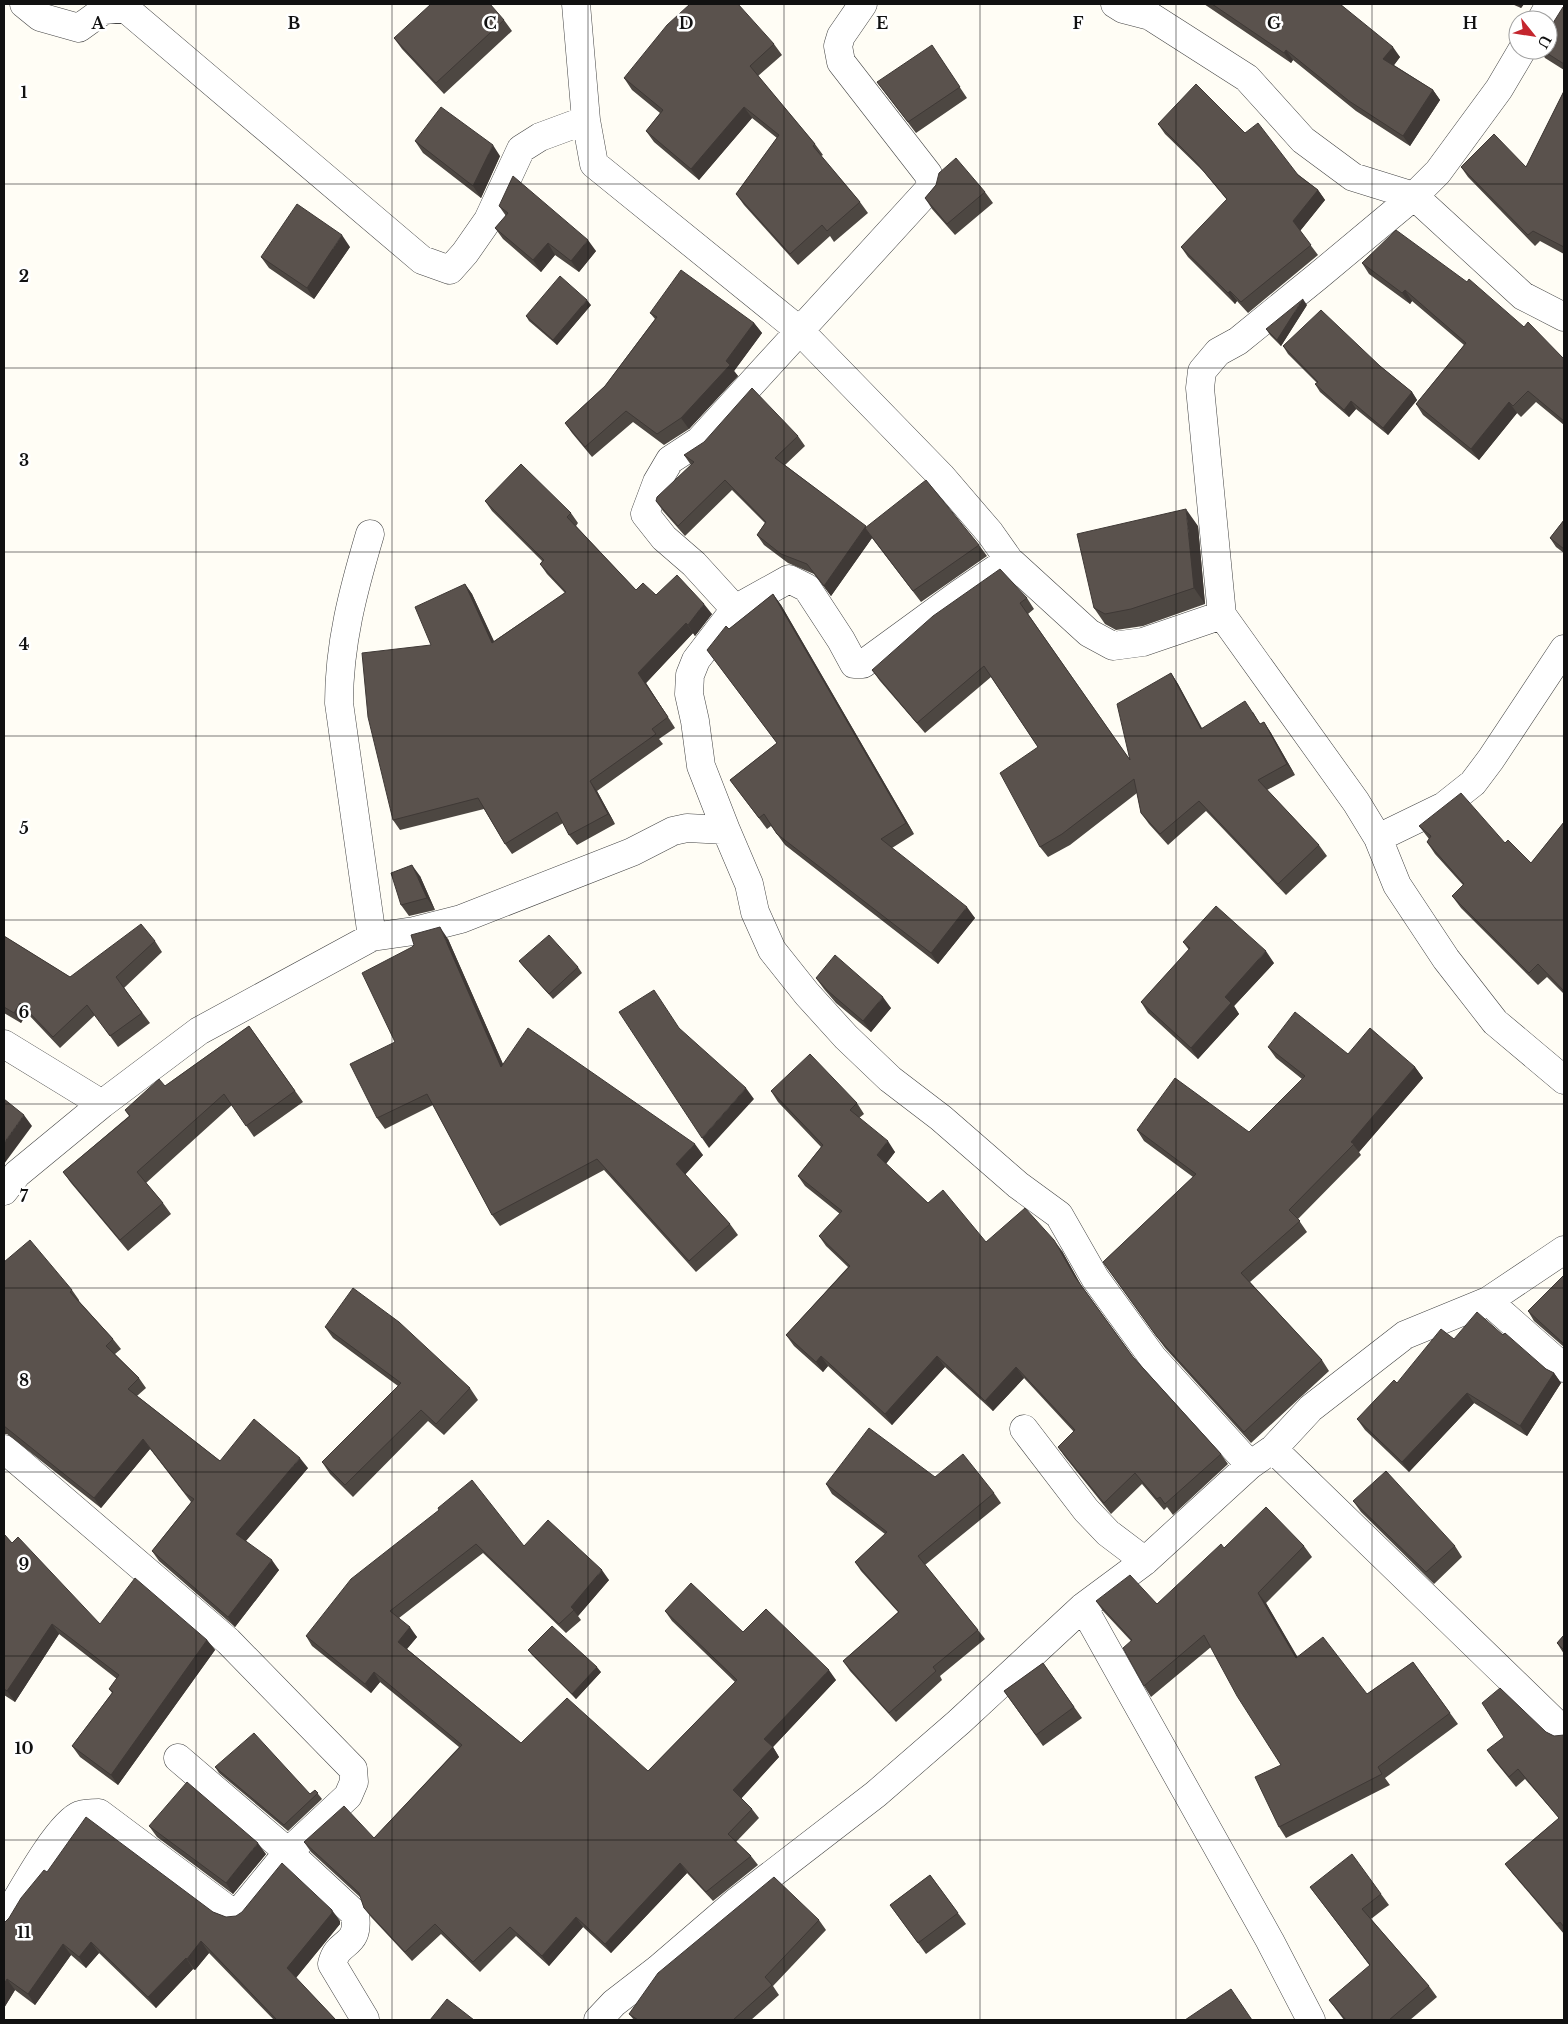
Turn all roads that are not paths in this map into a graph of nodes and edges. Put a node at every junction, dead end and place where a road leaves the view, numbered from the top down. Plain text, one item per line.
1 (24, 4) edge
2 (576, 4) edge
3 (863, 4) edge
4 (1115, 4) edge
5 (1516, 60) edge
6 (586, 120) junction
7 (1414, 196) junction
8 (1564, 317) edge
9 (800, 331) junction
10 (370, 534) dead end
11 (1010, 560) junction
12 (735, 609) junction
13 (1222, 615) junction
14 (1564, 649) edge
15 (726, 830) junction
16 (1378, 838) junction
17 (372, 937) junction
18 (4, 1044) edge
19 (1564, 1080) edge
20 (102, 1104) junction
21 (4, 1191) edge
22 (1564, 1250) edge
23 (1488, 1301) junction
24 (1564, 1368) edge
25 (1024, 1430) dead end
26 (4, 1449) edge
27 (1273, 1449) junction
28 (1250, 1465) junction
29 (1145, 1561) junction
30 (1083, 1607) junction
31 (1564, 1731) edge
32 (178, 1758) dead end
33 (288, 1852) junction
34 (4, 1921) edge
35 (365, 2020) edge
36 (598, 2020) edge
37 (1311, 2020) edge

1 - 6 street
2 - 6 street
3 - 9 street
4 - 7 street
5 - 7 street
6 - 9 street
7 - 8 street
7 - 13 street
9 - 11 street
9 - 12 street
10 - 17 street
11 - 12 street
11 - 13 street
12 - 15 street
13 - 16 street
14 - 16 street
15 - 17 street
15 - 28 street
16 - 19 street
17 - 20 street
18 - 20 street
20 - 21 street
22 - 23 street
23 - 24 street
23 - 27 street
25 - 29 street
26 - 33 street
27 - 28 street
27 - 31 street
28 - 29 street
29 - 30 street
30 - 36 street
30 - 37 street
32 - 33 street
33 - 34 street
33 - 35 street

